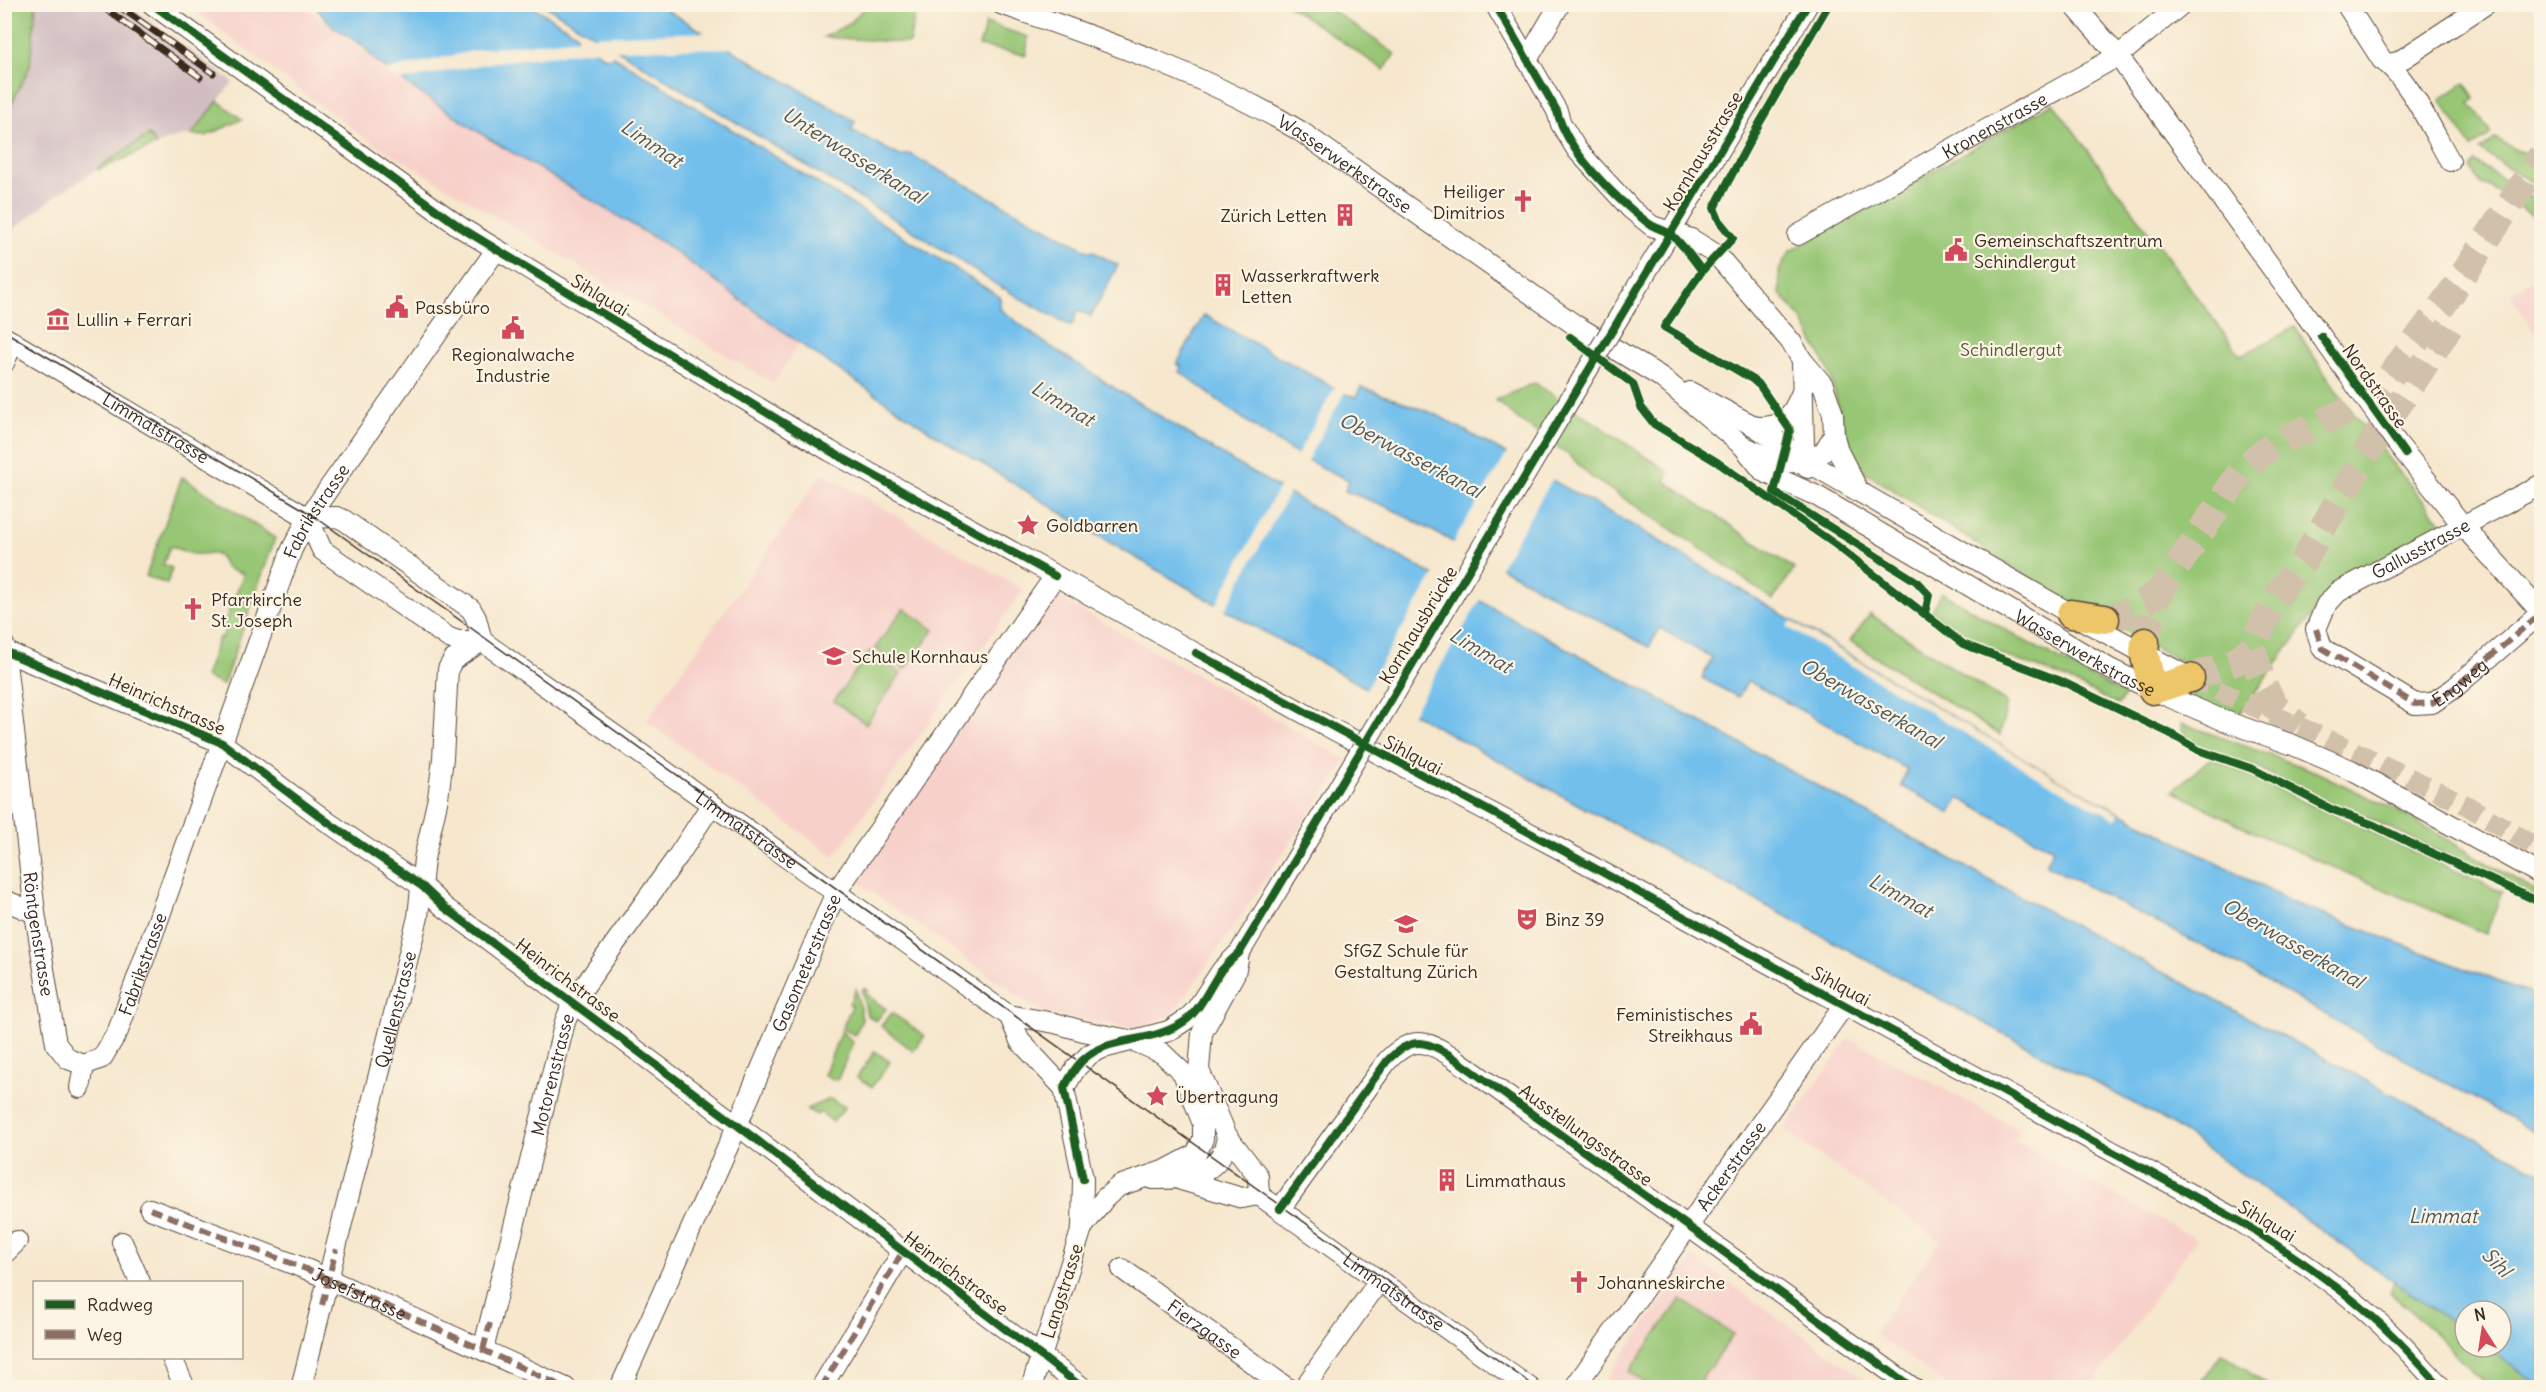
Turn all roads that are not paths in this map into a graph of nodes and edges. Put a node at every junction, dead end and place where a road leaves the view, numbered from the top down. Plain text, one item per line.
1 (152, 4) edge
2 (1001, 4) edge
3 (1496, 4) edge
4 (1560, 4) edge
5 (1808, 4) edge
6 (2073, 4) edge
7 (2182, 4) edge
8 (2346, 4) edge
9 (2486, 4) edge
10 (2118, 56) junction
11 (1527, 60) junction
12 (2390, 64) junction
13 (2450, 161) dead end
14 (1671, 234) junction
15 (1798, 235) dead end
16 (496, 250) junction
17 (1622, 312) joint
18 (9, 340) edge
19 (1802, 360) junction
20 (4, 363) edge
21 (1662, 377) junction
22 (1802, 392) junction
23 (1756, 427) junction
24 (1834, 436) junction
25 (1743, 446) junction
26 (1806, 461) junction
27 (2541, 484) edge
28 (1857, 488) junction
29 (1817, 496) junction
30 (308, 518) junction
31 (2463, 526) junction
32 (1055, 576) junction
33 (2541, 613) edge
34 (2071, 614) junction
35 (2105, 619) tunnel mouth
36 (2316, 629) joint
37 (482, 641) junction
38 (4, 645) edge
39 (2144, 647) junction
40 (5, 651) edge
41 (2190, 678) joint
42 (2153, 690) junction
43 (222, 743) junction
44 (712, 804) junction
45 (2541, 875) edge
46 (423, 888) junction
47 (836, 892) junction
48 (4, 900) edge
49 (35, 913) junction
50 (1240, 952) junction
51 (573, 1002) junction
52 (1845, 1004) junction
53 (1010, 1017) junction
54 (1134, 1041) junction
55 (84, 1065) junction
56 (80, 1088) dead end
57 (1064, 1088) junction
58 (737, 1125) junction
59 (1227, 1136) junction
60 (1144, 1179) junction
61 (1180, 1180) junction
62 (1259, 1195) junction
63 (150, 1209) dead end
64 (1281, 1209) junction
65 (1688, 1227) junction
66 (1082, 1228) junction
67 (123, 1242) dead end
68 (903, 1251) junction
69 (1122, 1269) dead end
70 (328, 1280) junction
71 (140, 1281) edge
72 (1379, 1281) junction
73 (483, 1350) junction
74 (1041, 1357) junction
75 (172, 1359) edge
76 (185, 1388) edge
77 (301, 1388) edge
78 (566, 1388) edge
79 (620, 1388) edge
80 (821, 1388) edge
81 (1031, 1388) edge
82 (1083, 1388) edge
83 (1287, 1388) edge
84 (1304, 1388) edge
85 (1530, 1388) edge
86 (1574, 1388) edge
87 (1913, 1388) edge
88 (2442, 1388) edge

1 - 16 street, Sihlquai
2 - 21 street, Wasserwerkstrasse
3 - 11 street
4 - 11 street
5 - 14 street, Kornhausstrasse
6 - 10 street, Nordstrasse
7 - 10 street, Kronenstrasse
8 - 12 street
9 - 12 street
10 - 15 street, Kronenstrasse
10 - 31 street, Nordstrasse, bridge
11 - 14 street
12 - 13 street
14 - 17 street, Kornhausstrasse
14 - 19 street
16 - 30 street, Fabrikstrasse
16 - 32 street, Sihlquai
17 - 50 street, Kornhausbrücke, bridge
18 - 20 street
18 - 30 street, Limmatstrasse
19 - 22 street
19 - 24 street
21 - 23 street, Wasserwerkstrasse
21 - 25 street, Wasserwerkstrasse
22 - 23 street
22 - 26 street
23 - 26 street, Wasserwerkstrasse
24 - 26 street
24 - 28 street
25 - 26 street
25 - 29 street, Wasserwerkstrasse
26 - 28 street, Wasserwerkstrasse
26 - 29 street
27 - 31 street, Gallusstrasse
28 - 34 street, Wasserwerkstrasse
29 - 42 street, Wasserwerkstrasse
30 - 37 street
30 - 37 street
30 - 43 street, Fabrikstrasse
31 - 33 street, Nordstrasse
31 - 36 street, Gallusstrasse
32 - 47 street, Gasometerstrasse
32 - 52 street, Sihlquai
33 - 36 street, Engweg
34 - 35 highway
34 - 39 street, Wasserwerkstrasse
37 - 44 street, Limmatstrasse
37 - 46 street, Quellenstrasse
38 - 40 street, Röntgenstrasse
39 - 41 street, Wasserwerkstrasse
39 - 42 highway
40 - 43 street, Heinrichstrasse
40 - 49 street, Röntgenstrasse
41 - 42 highway
42 - 45 street, Wasserwerkstrasse
43 - 46 street, Heinrichstrasse
43 - 55 street, Fabrikstrasse
44 - 47 street, Limmatstrasse
44 - 51 street, Motorenstrasse
46 - 51 street, Heinrichstrasse
46 - 70 street, Quellenstrasse
47 - 53 street, Limmatstrasse
47 - 58 street, Gasometerstrasse
48 - 49 street
49 - 55 street, Röntgenstrasse
50 - 54 street
50 - 59 street
51 - 58 street, Heinrichstrasse
51 - 73 street, Motorenstrasse
52 - 65 street, Ackerstrasse
52 - 88 street, Sihlquai
53 - 54 street
53 - 57 street
54 - 57 street
54 - 60 street
55 - 56 street
57 - 66 street
58 - 68 street, Heinrichstrasse
58 - 79 street, Gasometerstrasse
59 - 61 street
59 - 62 street
60 - 61 street
60 - 66 street
61 - 62 street
62 - 64 street, Limmatstrasse
63 - 70 street, Josefstrasse
64 - 65 street, Ausstellungsstrasse
64 - 72 street, Limmatstrasse
65 - 86 street, Ackerstrasse
65 - 87 street, Ausstellungsstrasse
66 - 74 street, Langstrasse
67 - 71 street
68 - 74 street, Heinrichstrasse
68 - 80 street
69 - 83 street, Fierzgasse
70 - 73 street, Josefstrasse
70 - 77 street, Quellenstrasse
72 - 84 street
72 - 85 street, Limmatstrasse
73 - 78 street, Josefstrasse
74 - 81 street, Langstrasse
74 - 82 street, Heinrichstrasse
75 - 76 street

